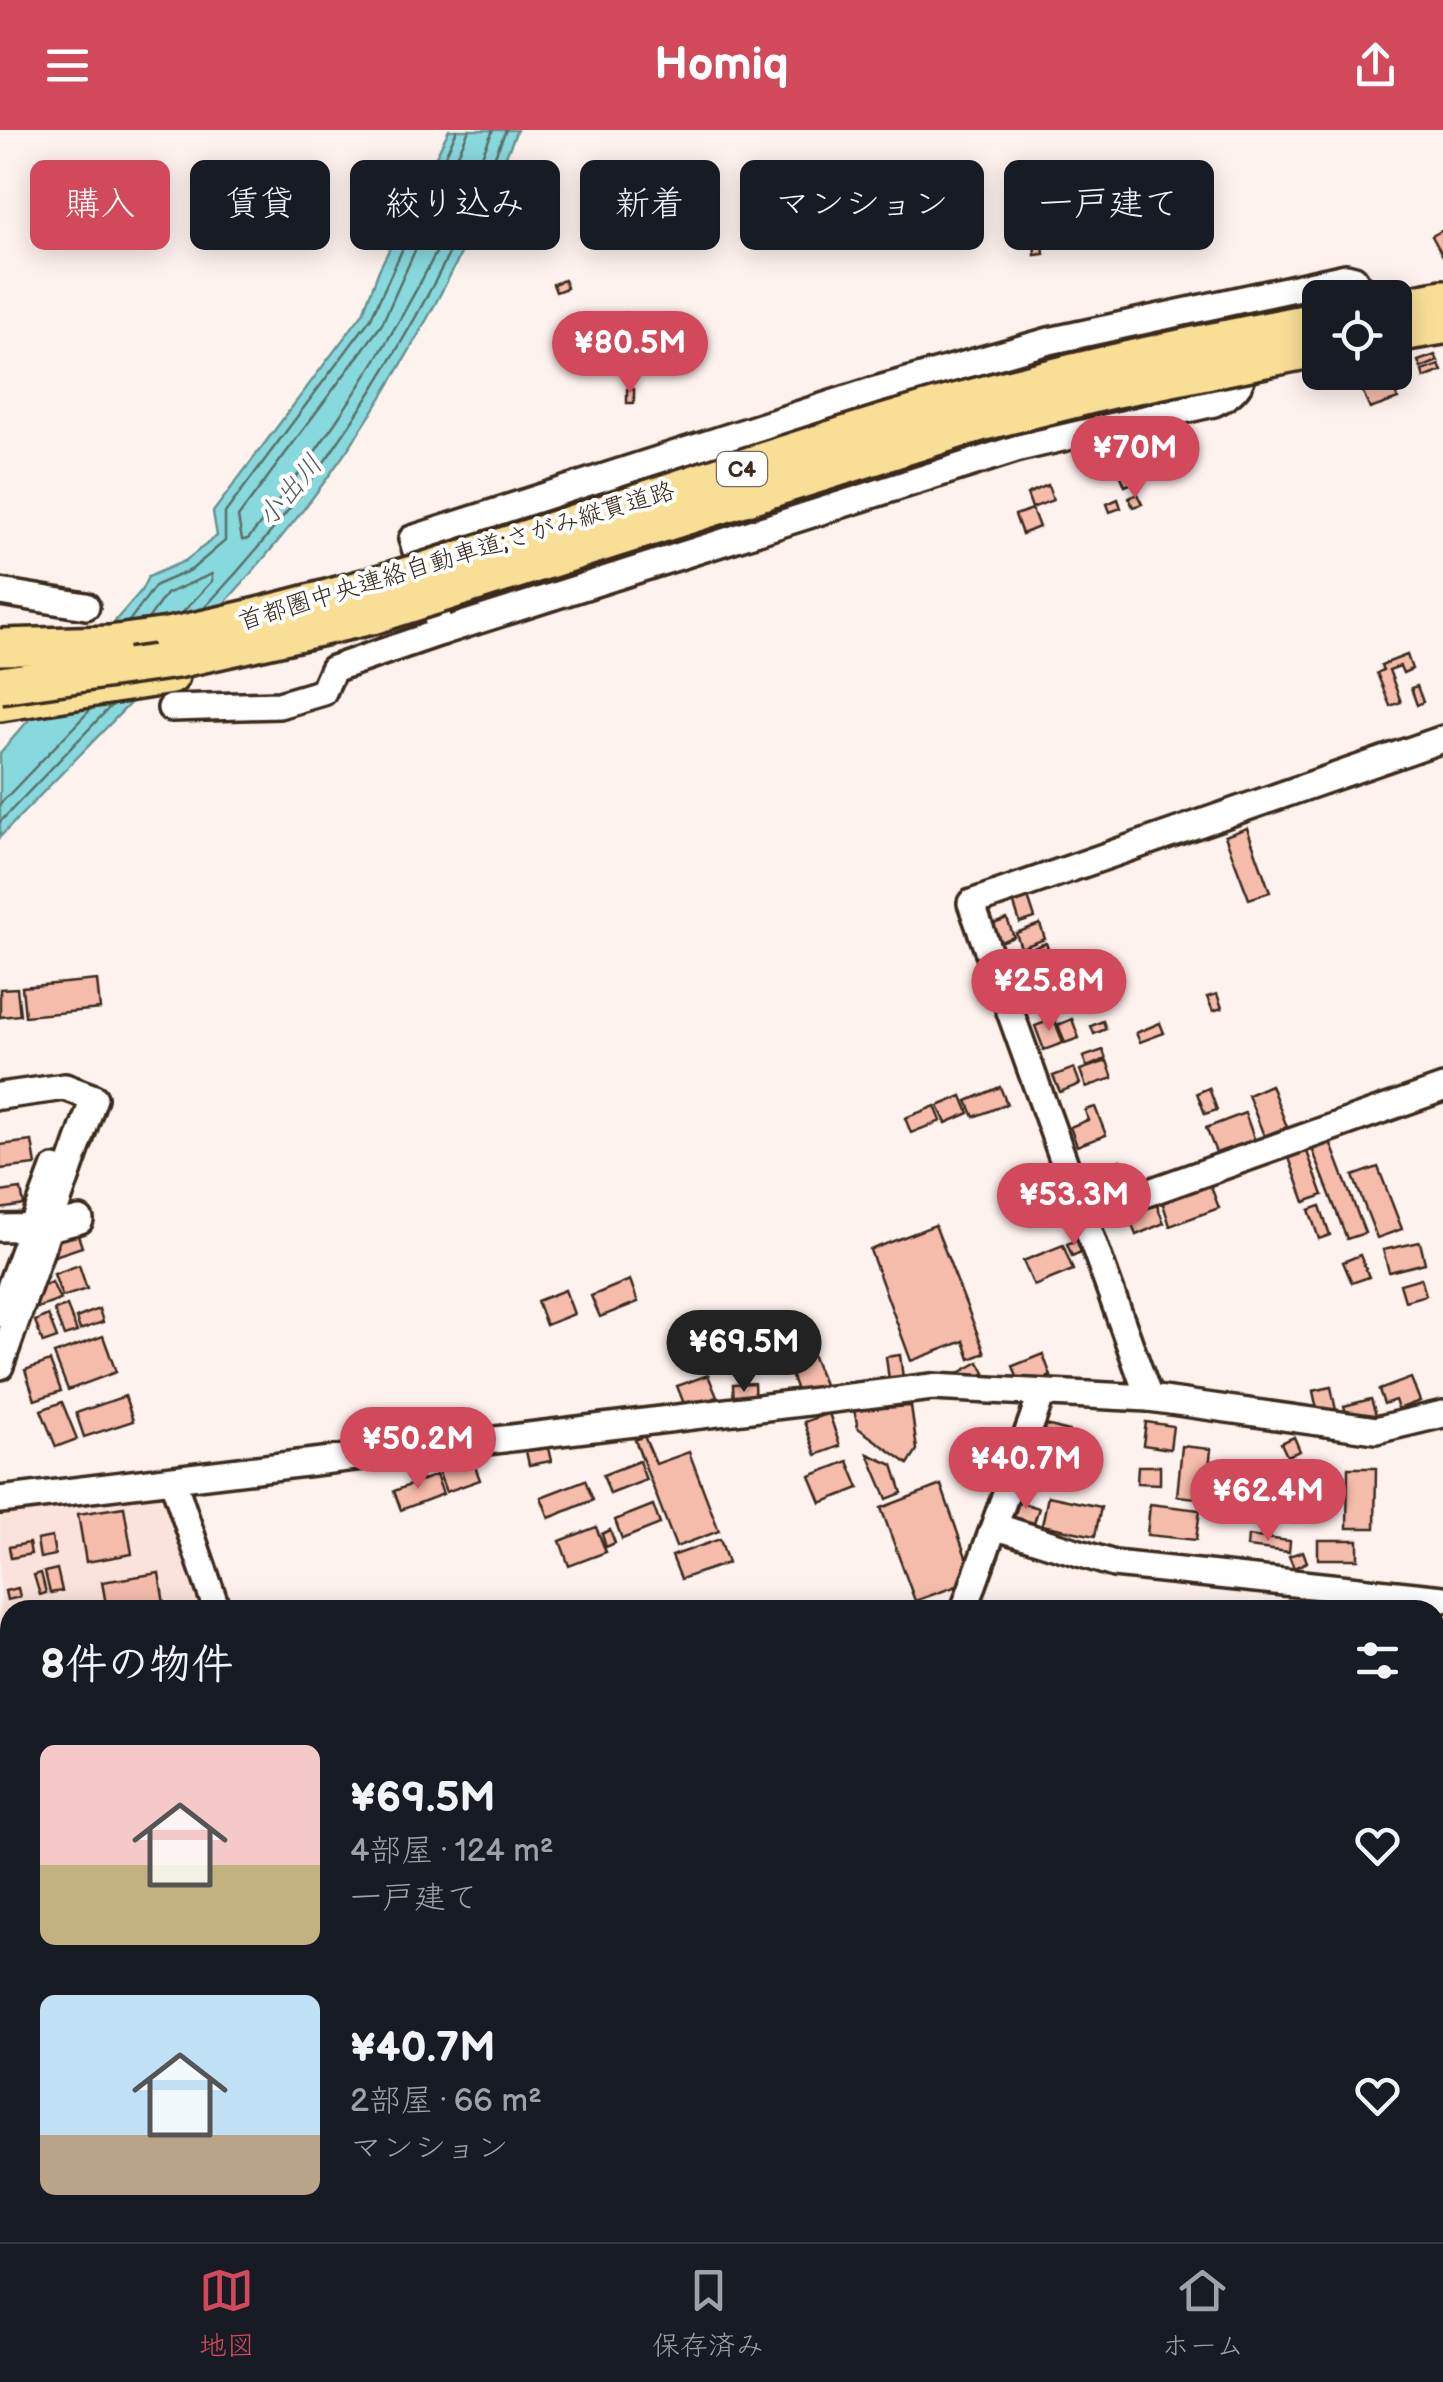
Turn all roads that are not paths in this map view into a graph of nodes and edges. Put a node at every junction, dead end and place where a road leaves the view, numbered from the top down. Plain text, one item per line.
1 (1302, 287) edge
2 (1443, 298) edge
3 (1412, 303) edge
4 (1302, 323) edge
5 (1443, 326) edge
6 (1412, 331) edge
7 (1302, 352) edge
8 (1242, 353) dead end
9 (414, 548) dead end
10 (0, 592) edge
11 (86, 606) dead end
12 (372, 616) junction
13 (111, 644) junction
14 (0, 646) edge
15 (0, 656) edge
16 (0, 684) edge
17 (0, 703) edge
18 (170, 708) dead end
19 (1443, 739) edge
20 (1443, 1088) edge
21 (0, 1096) edge
22 (1084, 1215) junction
23 (80, 1220) dead end
24 (42, 1226) junction
25 (0, 1228) edge
26 (0, 1314) edge
27 (0, 1366) edge
28 (1042, 1393) junction
29 (1149, 1398) junction
30 (1443, 1414) edge
31 (172, 1481) junction
32 (0, 1500) edge
33 (997, 1527) junction
34 (1443, 1599) edge
35 (213, 1600) edge
36 (968, 1600) edge

1 - 9 street
2 - 3 highway
4 - 13 highway, 首都圏中央連絡自動車道;さがみ縦貫道路 / C4, bridge
5 - 6 highway
7 - 12 highway, 首都圏中央連絡自動車道;さがみ縦貫道路 / C4, bridge
8 - 18 street
10 - 11 street
12 - 16 highway, C4, bridge
12 - 17 highway, C4, bridge
13 - 14 highway, C4, bridge
13 - 15 highway, C4, bridge
19 - 22 street
20 - 22 street
21 - 24 street
22 - 29 street
23 - 24 street
24 - 25 street
24 - 26 street
24 - 27 street
28 - 29 street
28 - 31 street
28 - 33 street
29 - 30 street
31 - 32 street
31 - 35 street
33 - 34 street
33 - 36 street

